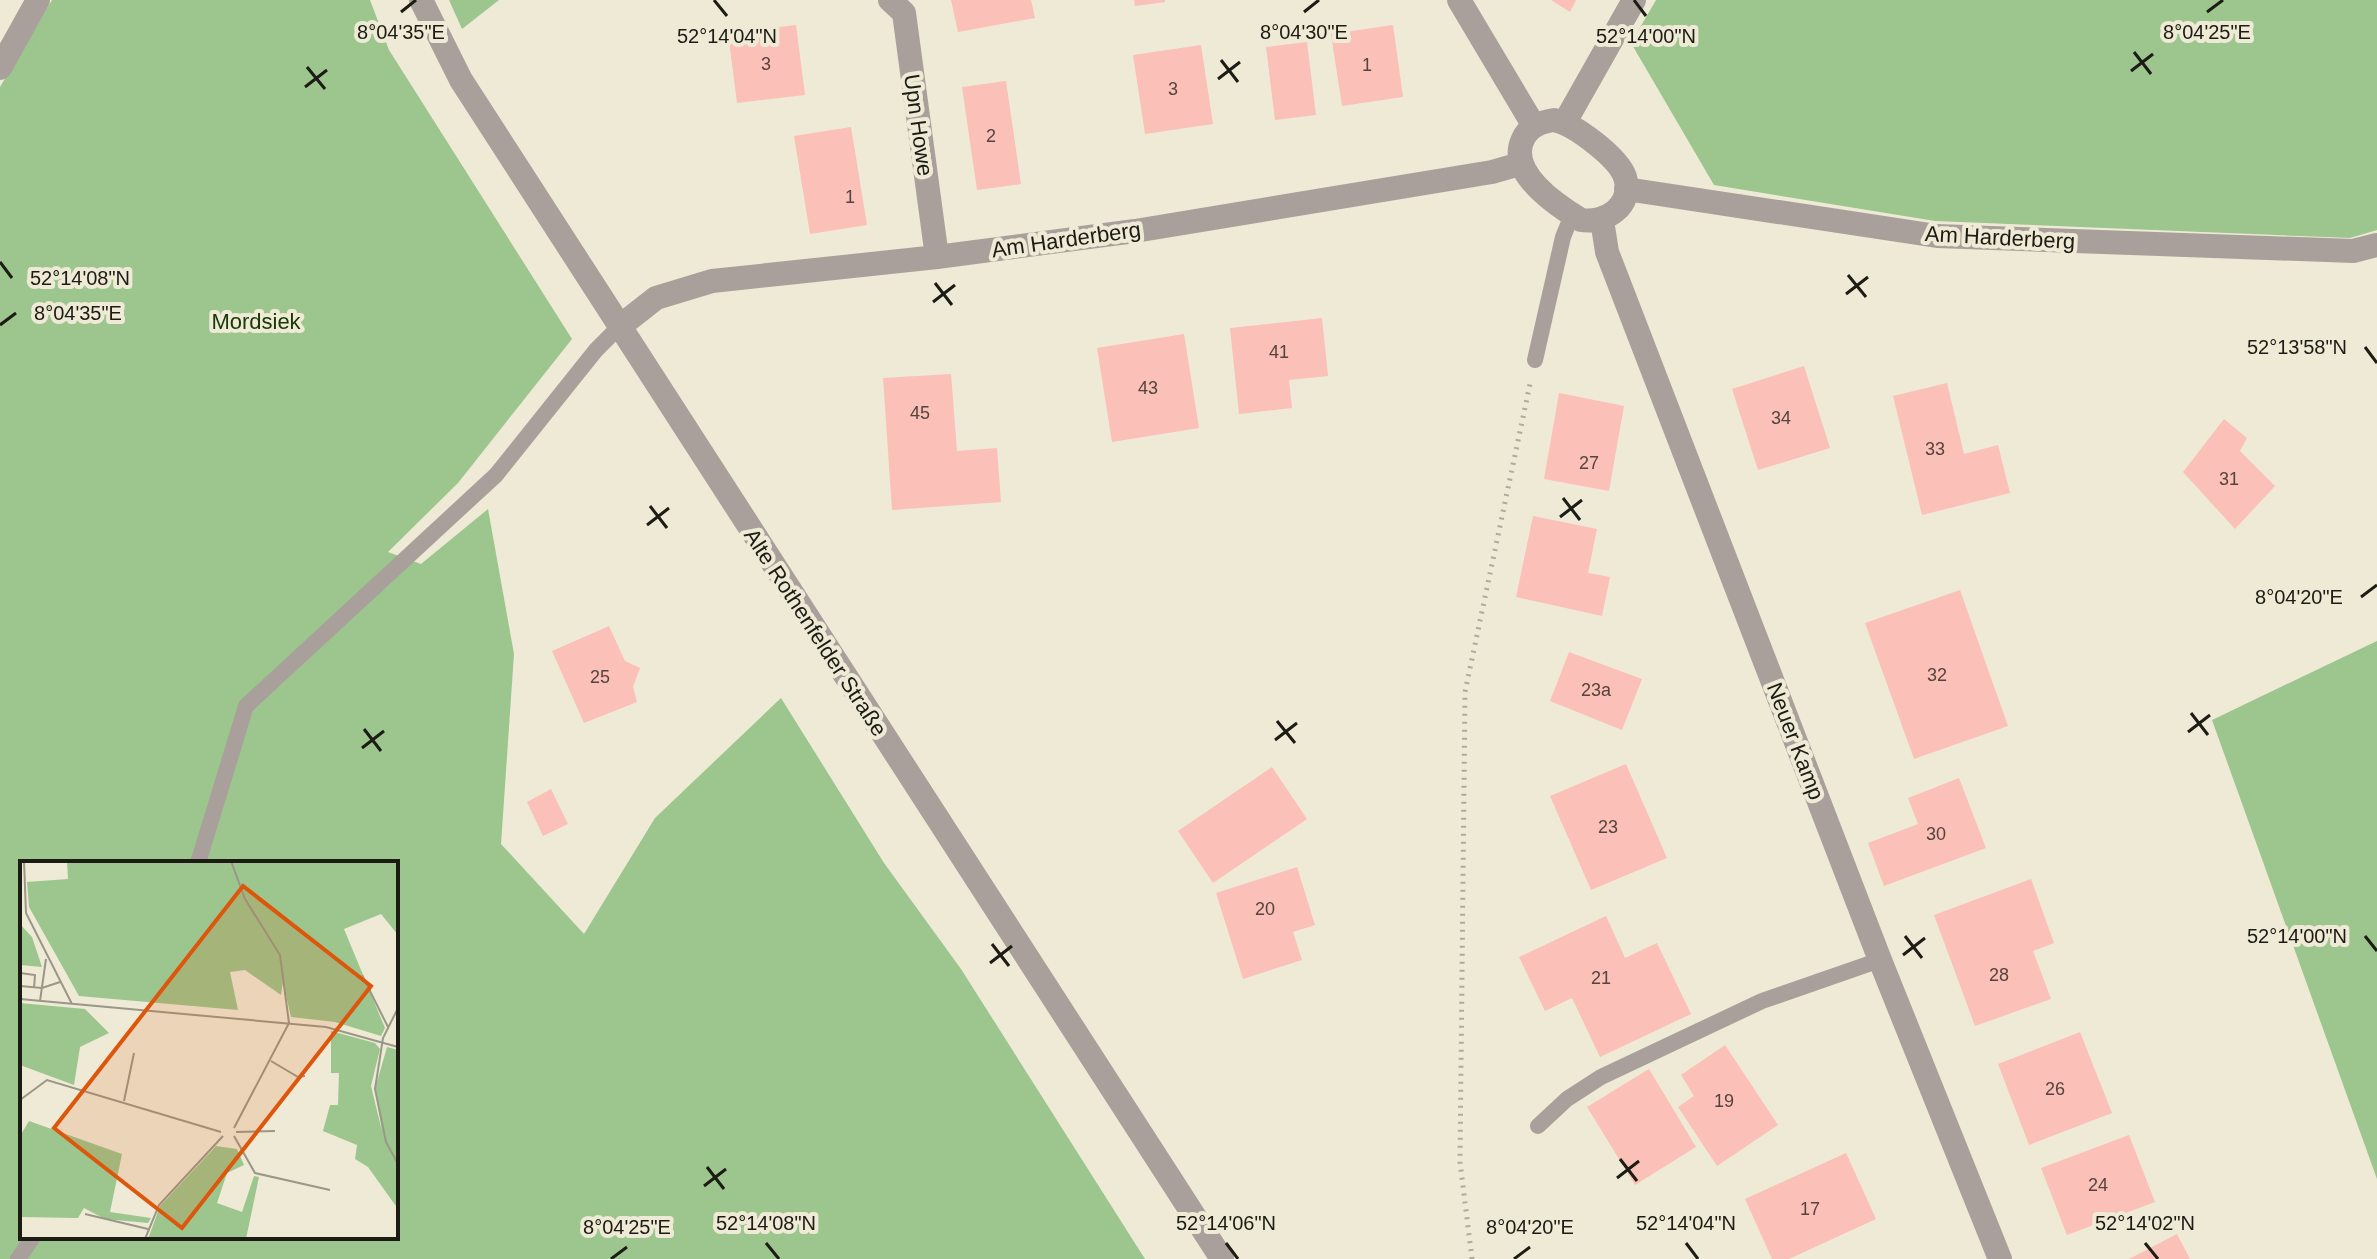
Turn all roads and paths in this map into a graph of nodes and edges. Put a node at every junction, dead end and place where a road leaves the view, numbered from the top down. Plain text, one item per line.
1 (38, 0) edge
2 (421, 0) edge
3 (890, 0) edge
4 (1459, 0) edge
5 (1634, 0) edge
6 (0, 68) edge
7 (1565, 122) junction
8 (1534, 126) junction
9 (1520, 164) junction
10 (1626, 189) junction
11 (1572, 215) junction
12 (1602, 220) junction
13 (2377, 245) edge
14 (937, 257) junction
15 (619, 327) junction
16 (1535, 360) joint
17 (199, 861) edge
18 (1880, 960) junction
19 (1538, 1126) dead end
20 (32, 1239) edge
21 (18, 1259) edge
22 (1222, 1259) edge
23 (1472, 1259) edge
24 (2000, 1259) edge

1 - 6 street
2 - 15 street, Alte Rothenfelder Straße
3 - 14 street, Upn Howe
4 - 8 street
5 - 7 street
7 - 8 street
7 - 10 street
8 - 9 street
9 - 11 street
9 - 14 street, Am Harderberg
10 - 12 street
10 - 13 street, Am Harderberg
11 - 12 street
11 - 16 lane
12 - 18 street, Neuer Kamp
14 - 15 street, Am Harderberg
15 - 17 lane
15 - 22 street, Alte Rothenfelder Straße
16 - 23 path
18 - 19 lane
18 - 24 street, Neuer Kamp
20 - 21 lane

